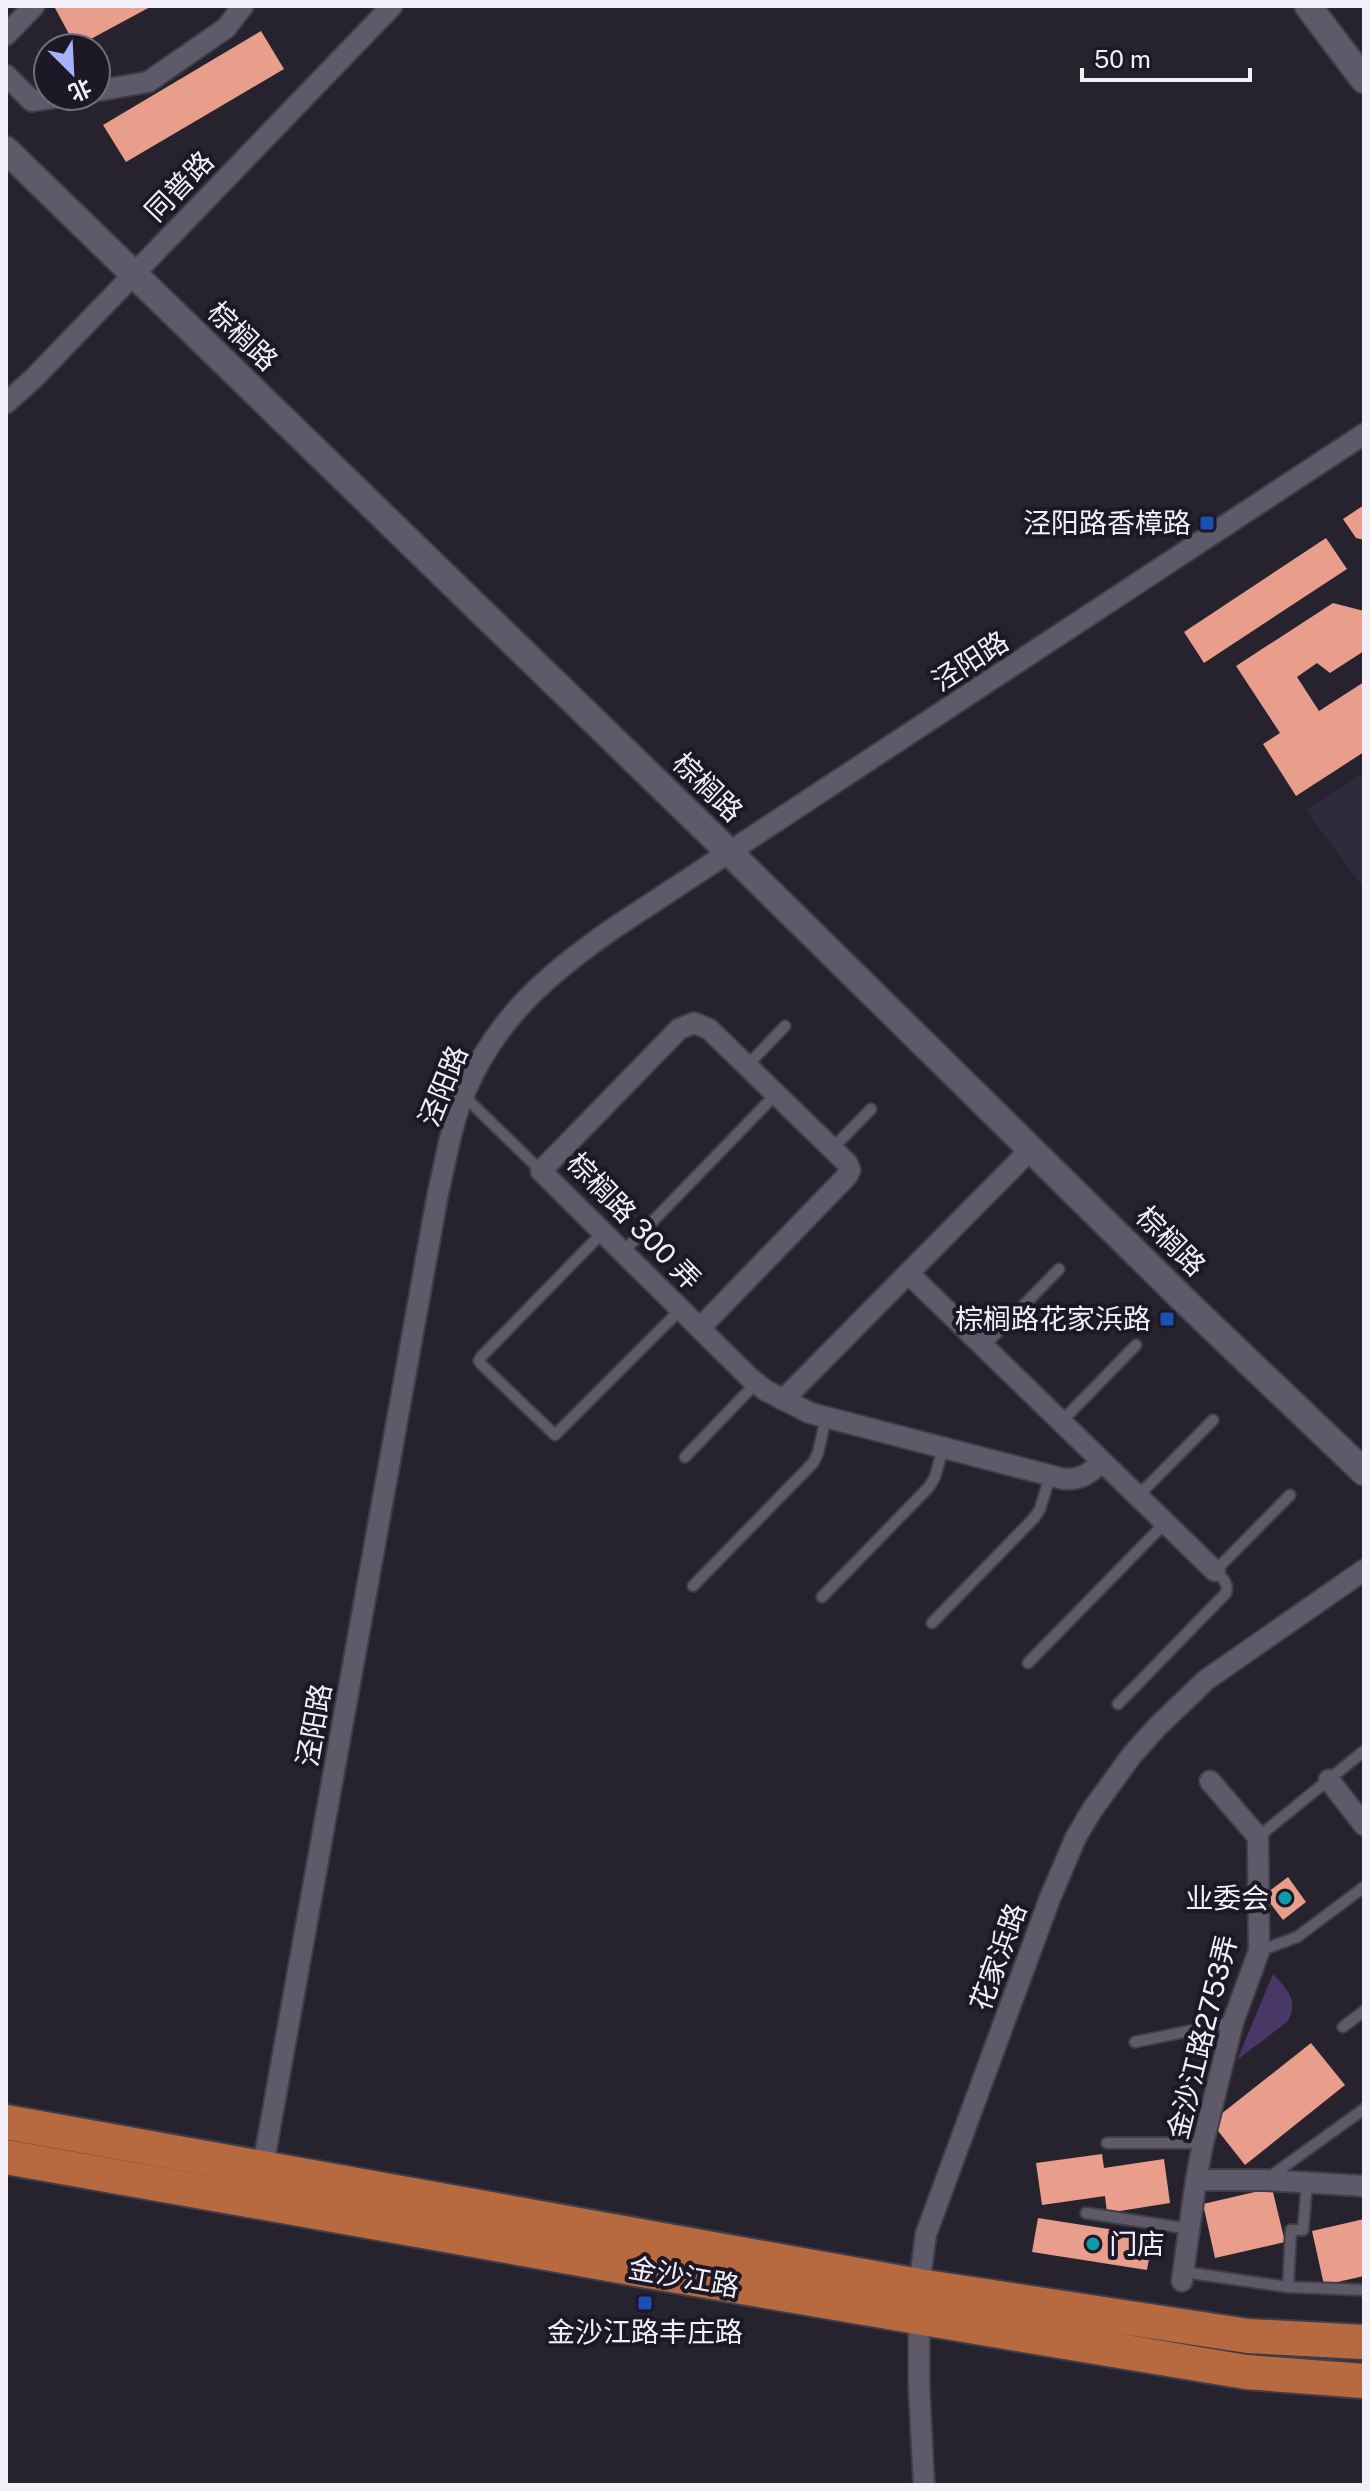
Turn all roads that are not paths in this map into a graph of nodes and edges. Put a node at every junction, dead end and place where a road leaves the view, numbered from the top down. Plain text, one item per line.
1 (34, 6) edge
2 (243, 6) edge
3 (392, 6) edge
4 (1308, 6) edge
5 (6, 35) edge
6 (6, 75) edge
7 (1364, 80) edge
8 (112, 88) edge
9 (32, 101) edge
10 (6, 150) edge
11 (133, 274) junction
12 (6, 403) edge
13 (1364, 434) edge
14 (729, 852) junction
15 (785, 1026) dead end
16 (747, 1066) junction
17 (776, 1094) junction
18 (463, 1095) junction
19 (871, 1109) dead end
20 (1032, 1148) junction
21 (832, 1149) junction
22 (541, 1171) junction
23 (603, 1232) junction
24 (623, 1252) junction
25 (1059, 1269) dead end
26 (908, 1273) junction
27 (681, 1309) junction
28 (700, 1328) junction
29 (1136, 1345) dead end
30 (983, 1347) junction
31 (756, 1383) junction
32 (783, 1400) junction
33 (826, 1417) junction
34 (1213, 1420) dead end
35 (1061, 1422) junction
36 (943, 1448) junction
37 (685, 1457) dead end
38 (1102, 1462) junction
39 (1364, 1472) edge
40 (1050, 1476) junction
41 (1290, 1495) dead end
42 (1138, 1496) junction
43 (1165, 1523) junction
44 (1364, 1570) edge
45 (1215, 1571) junction
46 (693, 1586) dead end
47 (822, 1597) dead end
48 (932, 1623) dead end
49 (1028, 1663) dead end
50 (1118, 1704) dead end
51 (1364, 1751) edge
52 (1329, 1780) junction
53 (1210, 1781) dead end
54 (1364, 1825) edge
55 (1258, 1837) junction
56 (1364, 1887) edge
57 (1259, 1951) junction
58 (1364, 2011) edge
59 (1233, 2022) junction
60 (1343, 2027) dead end
61 (1135, 2042) dead end
62 (1364, 2109) edge
63 (6, 2122) edge
64 (1107, 2143) dead end
65 (1203, 2143) junction
66 (6, 2157) edge
67 (263, 2167) junction
68 (1196, 2180) junction
69 (1265, 2180) junction
70 (1307, 2183) junction
71 (1364, 2186) edge
72 (257, 2200) junction
73 (1086, 2213) dead end
74 (1190, 2229) junction
75 (1183, 2277) joint
76 (1288, 2287) junction
77 (1364, 2290) edge
78 (919, 2302) junction
79 (1364, 2342) edge
80 (1364, 2381) edge
81 (924, 2485) edge

1 - 5 street
2 - 8 street
3 - 11 street, 同普路
4 - 7 street
6 - 9 street
10 - 11 street, 棕榈路
11 - 12 street, 同普路
11 - 14 street, 棕榈路
13 - 14 street, 泾阳路
14 - 18 street, 泾阳路
14 - 20 street, 棕榈路
15 - 16 lane
16 - 17 street, 棕榈路 300 弄
16 - 22 street, 棕榈路 300 弄
17 - 21 street, 棕榈路 300 弄
17 - 24 lane
18 - 22 lane
18 - 67 street, 泾阳路
19 - 21 lane
20 - 26 street
20 - 39 street, 棕榈路
21 - 28 street, 棕榈路 300 弄
22 - 23 street, 棕榈路 300 弄
23 - 24 street, 棕榈路 300 弄
23 - 27 lane
24 - 27 street, 棕榈路 300 弄
25 - 30 lane
26 - 30 street
26 - 32 street
27 - 28 street, 棕榈路 300 弄
28 - 31 street, 棕榈路 300 弄
29 - 35 lane
30 - 35 street
31 - 32 street, 棕榈路 300 弄
31 - 37 lane
32 - 33 street, 棕榈路 300 弄
33 - 36 street, 棕榈路 300 弄
33 - 46 lane
34 - 42 lane
35 - 38 street
36 - 40 street, 棕榈路 300 弄
36 - 47 lane
38 - 40 street, 棕榈路 300 弄
38 - 42 street
40 - 48 lane
41 - 45 lane
42 - 43 street
43 - 45 street
43 - 49 lane
44 - 78 street, 花家浜路
45 - 50 lane
51 - 52 lane
52 - 54 street
52 - 55 lane
53 - 55 street
55 - 57 street, 金沙江路2753弄
56 - 57 lane
57 - 59 street, 金沙江路2753弄
58 - 60 lane
59 - 61 lane
59 - 65 street, 金沙江路2753弄
62 - 69 lane
63 - 67 main road, 金沙江路
64 - 65 lane
65 - 68 street, 金沙江路2753弄
66 - 72 main road, 金沙江路
67 - 72 street, 泾阳路
67 - 78 main road, 金沙江路
68 - 69 street, 金沙江路2753弄
68 - 74 street, 金沙江路2753弄
69 - 70 street, 金沙江路2753弄
70 - 71 street, 金沙江路2753弄
70 - 76 lane
72 - 78 main road, 金沙江路
73 - 74 lane
74 - 75 street, 金沙江路2753弄
75 - 76 lane
76 - 77 lane
78 - 79 main road, 金沙江路
78 - 80 main road, 金沙江路
78 - 81 street, 花家浜路

